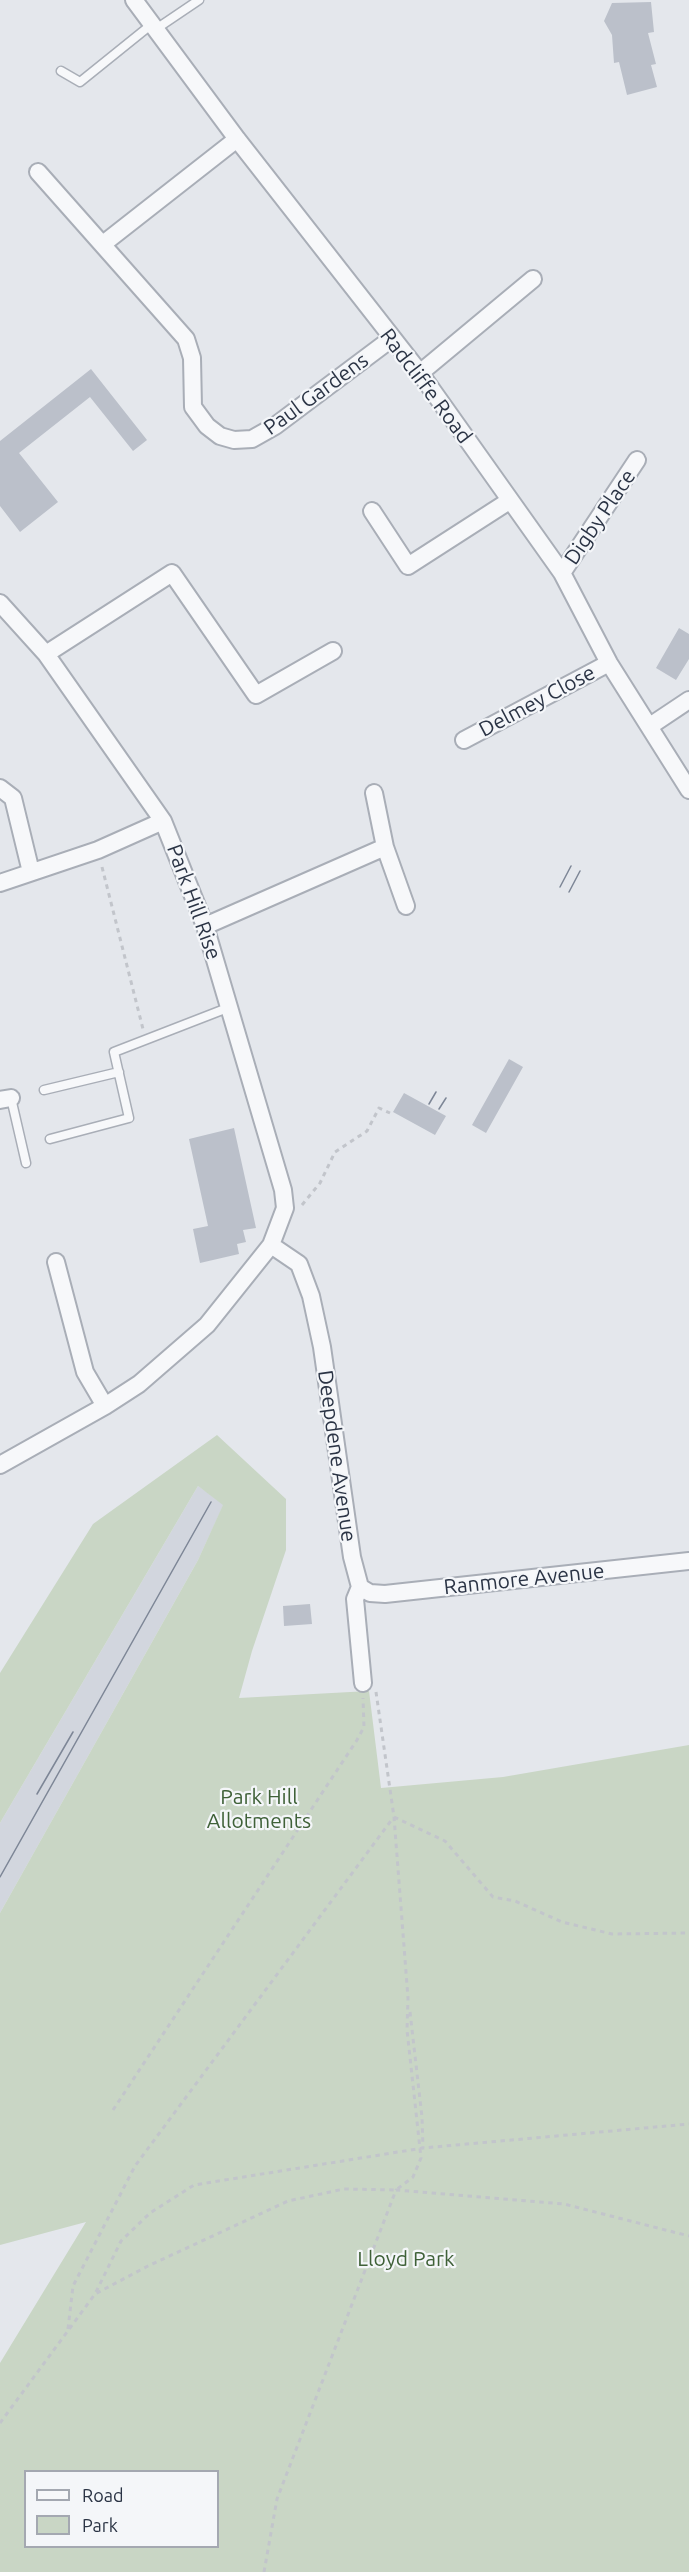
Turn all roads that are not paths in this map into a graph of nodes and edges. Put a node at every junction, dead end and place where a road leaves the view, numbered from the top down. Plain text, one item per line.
1 (134, 0) edge
2 (199, 0) edge
3 (154, 27) junction
4 (61, 71) dead end
5 (237, 139) junction
6 (38, 172) dead end
7 (103, 244) junction
8 (533, 279) dead end
9 (391, 339) junction
10 (420, 373) junction
11 (637, 460) dead end
12 (509, 501) junction
13 (372, 511) dead end
14 (562, 573) junction
15 (0, 603) edge
16 (333, 651) dead end
17 (46, 654) junction
18 (609, 663) junction
19 (689, 700) edge
20 (650, 726) junction
21 (464, 740) dead end
22 (0, 788) edge
23 (689, 790) edge
24 (374, 793) dead end
25 (163, 821) junction
26 (385, 847) junction
27 (32, 872) junction
28 (0, 883) edge
29 (406, 906) dead end
30 (205, 926) junction
31 (230, 1007) junction
32 (119, 1072) junction
33 (44, 1090) dead end
34 (5, 1099) edge
35 (50, 1139) dead end
36 (26, 1163) dead end
37 (271, 1245) junction
38 (56, 1262) dead end
39 (105, 1406) junction
40 (0, 1465) edge
41 (689, 1562) edge
42 (360, 1587) junction
43 (363, 1683) road end

1 - 3 street, Radcliffe Road
2 - 3 lane
3 - 4 lane
3 - 5 street, Radcliffe Road
5 - 7 street
5 - 9 street, Radcliffe Road
6 - 7 street, Paul Gardens
7 - 9 street, Paul Gardens
8 - 10 street
9 - 10 street, Radcliffe Road
10 - 12 street, Radcliffe Road
11 - 14 street, Digby Place
12 - 13 street
12 - 14 street, Radcliffe Road
14 - 18 street, Radcliffe Road
15 - 17 street, Park Hill Rise
16 - 17 street
17 - 25 street, Park Hill Rise
18 - 20 street, Radcliffe Road
18 - 21 street, Delmey Close
19 - 20 street
20 - 23 street, Radcliffe Road
22 - 27 street
24 - 26 street
25 - 27 street
25 - 30 street, Park Hill Rise
26 - 29 street
26 - 30 street
27 - 28 street
30 - 31 street, Park Hill Rise
31 - 32 lane
31 - 37 street, Park Hill Rise
32 - 33 lane
32 - 35 lane
34 - 36 lane
37 - 39 street
37 - 42 street, Deepdene Avenue
38 - 39 street
39 - 40 street
41 - 42 street, Ranmore Avenue
42 - 43 street, Deepdene Avenue

